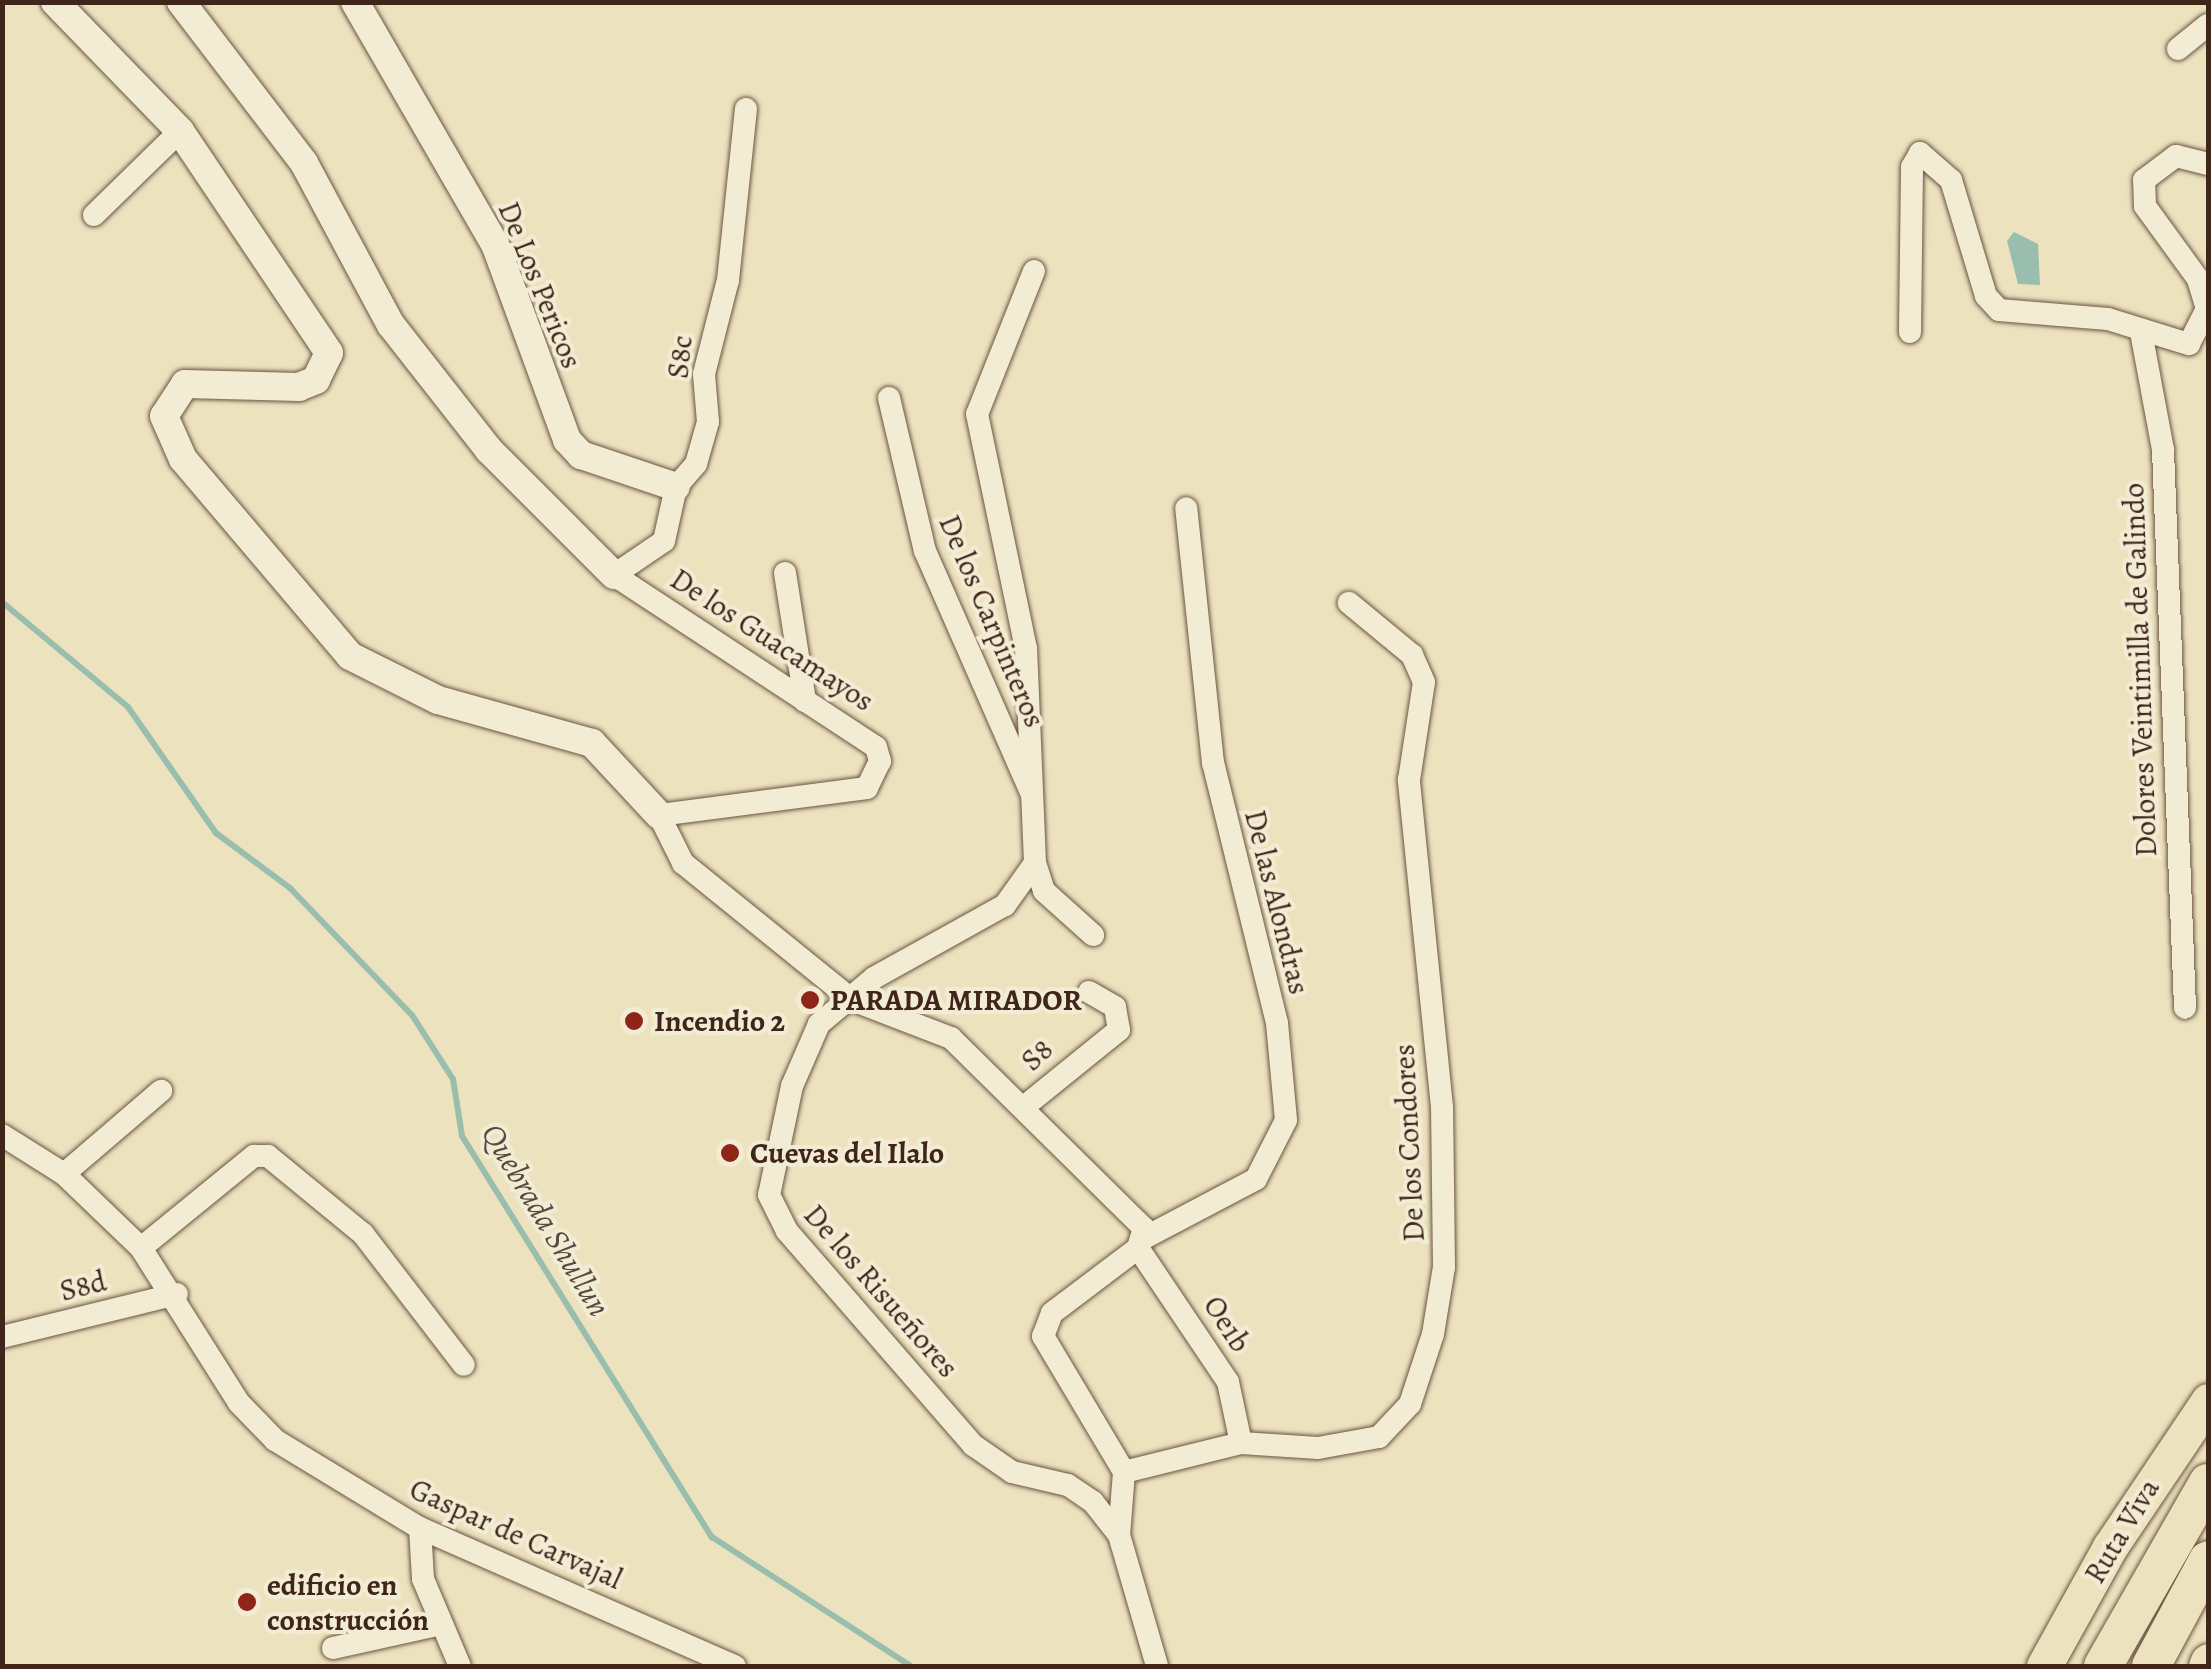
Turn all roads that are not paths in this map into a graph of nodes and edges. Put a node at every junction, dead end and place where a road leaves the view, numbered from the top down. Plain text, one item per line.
1 (55, 2) edge
2 (181, 2) edge
3 (355, 2) edge
4 (2208, 25) edge
5 (2178, 49) dead end
6 (746, 110) dead end
7 (180, 132) junction
8 (2208, 164) edge
9 (94, 215) dead end
10 (1034, 271) dead end
11 (1910, 332) dead end
12 (2140, 332) junction
13 (889, 398) dead end
14 (676, 487) junction
15 (1186, 508) dead end
16 (785, 574) dead end
17 (614, 575) junction
18 (1349, 603) dead end
19 (805, 702) junction
20 (1037, 805) junction
21 (659, 815) junction
22 (1035, 863) junction
23 (1093, 935) dead end
24 (1089, 992) dead end
25 (852, 1000) junction
26 (2185, 1008) dead end
27 (162, 1092) dead end
28 (1026, 1106) junction
29 (2, 1135) edge
30 (64, 1174) junction
31 (1142, 1243) junction
32 (141, 1248) junction
33 (178, 1294) junction
34 (2, 1337) edge
35 (464, 1365) dead end
36 (2208, 1401) edge
37 (1241, 1443) junction
38 (1124, 1472) junction
39 (2208, 1483) edge
40 (420, 1528) junction
41 (1118, 1535) junction
42 (2208, 1560) edge
43 (441, 1624) junction
44 (332, 1648) dead end
45 (460, 1666) edge
46 (735, 1666) edge
47 (1157, 1666) edge
48 (2044, 1666) edge
49 (2103, 1666) edge
50 (2151, 1666) edge

1 - 7 street
2 - 17 street, De los Guacamayos
3 - 14 street, De Los Pericos
4 - 5 street
6 - 14 street, S8c
7 - 9 street
7 - 21 street
8 - 12 street
10 - 20 street
11 - 12 street
12 - 26 street, Dolores Veintimilla de Galindo
13 - 20 street, De los Carpinteros
14 - 17 street, S8c
15 - 31 street, De las Alondras
16 - 19 street
17 - 19 street, De los Guacamayos
18 - 37 street, De los Condores
19 - 21 street, De los Guacamayos
20 - 22 street
21 - 25 street
22 - 23 street
22 - 25 street, De los Risueñores
24 - 28 street, S8
25 - 28 street
25 - 41 street, De los Risueñores
27 - 30 street
28 - 31 street
29 - 30 street, Gaspar de Carvajal
30 - 32 street, Gaspar de Carvajal
31 - 37 street, Oe1b
31 - 38 street
32 - 33 street, Gaspar de Carvajal
32 - 35 street
33 - 34 street, S8d
33 - 40 street, Gaspar de Carvajal
36 - 48 main road, Ruta Viva
37 - 38 street, De los Condores
38 - 41 street
39 - 49 highway, Ruta Viva
40 - 43 street
40 - 46 street, Gaspar de Carvajal
41 - 47 street, De los Risueñores
42 - 50 highway
43 - 44 street
43 - 45 street

